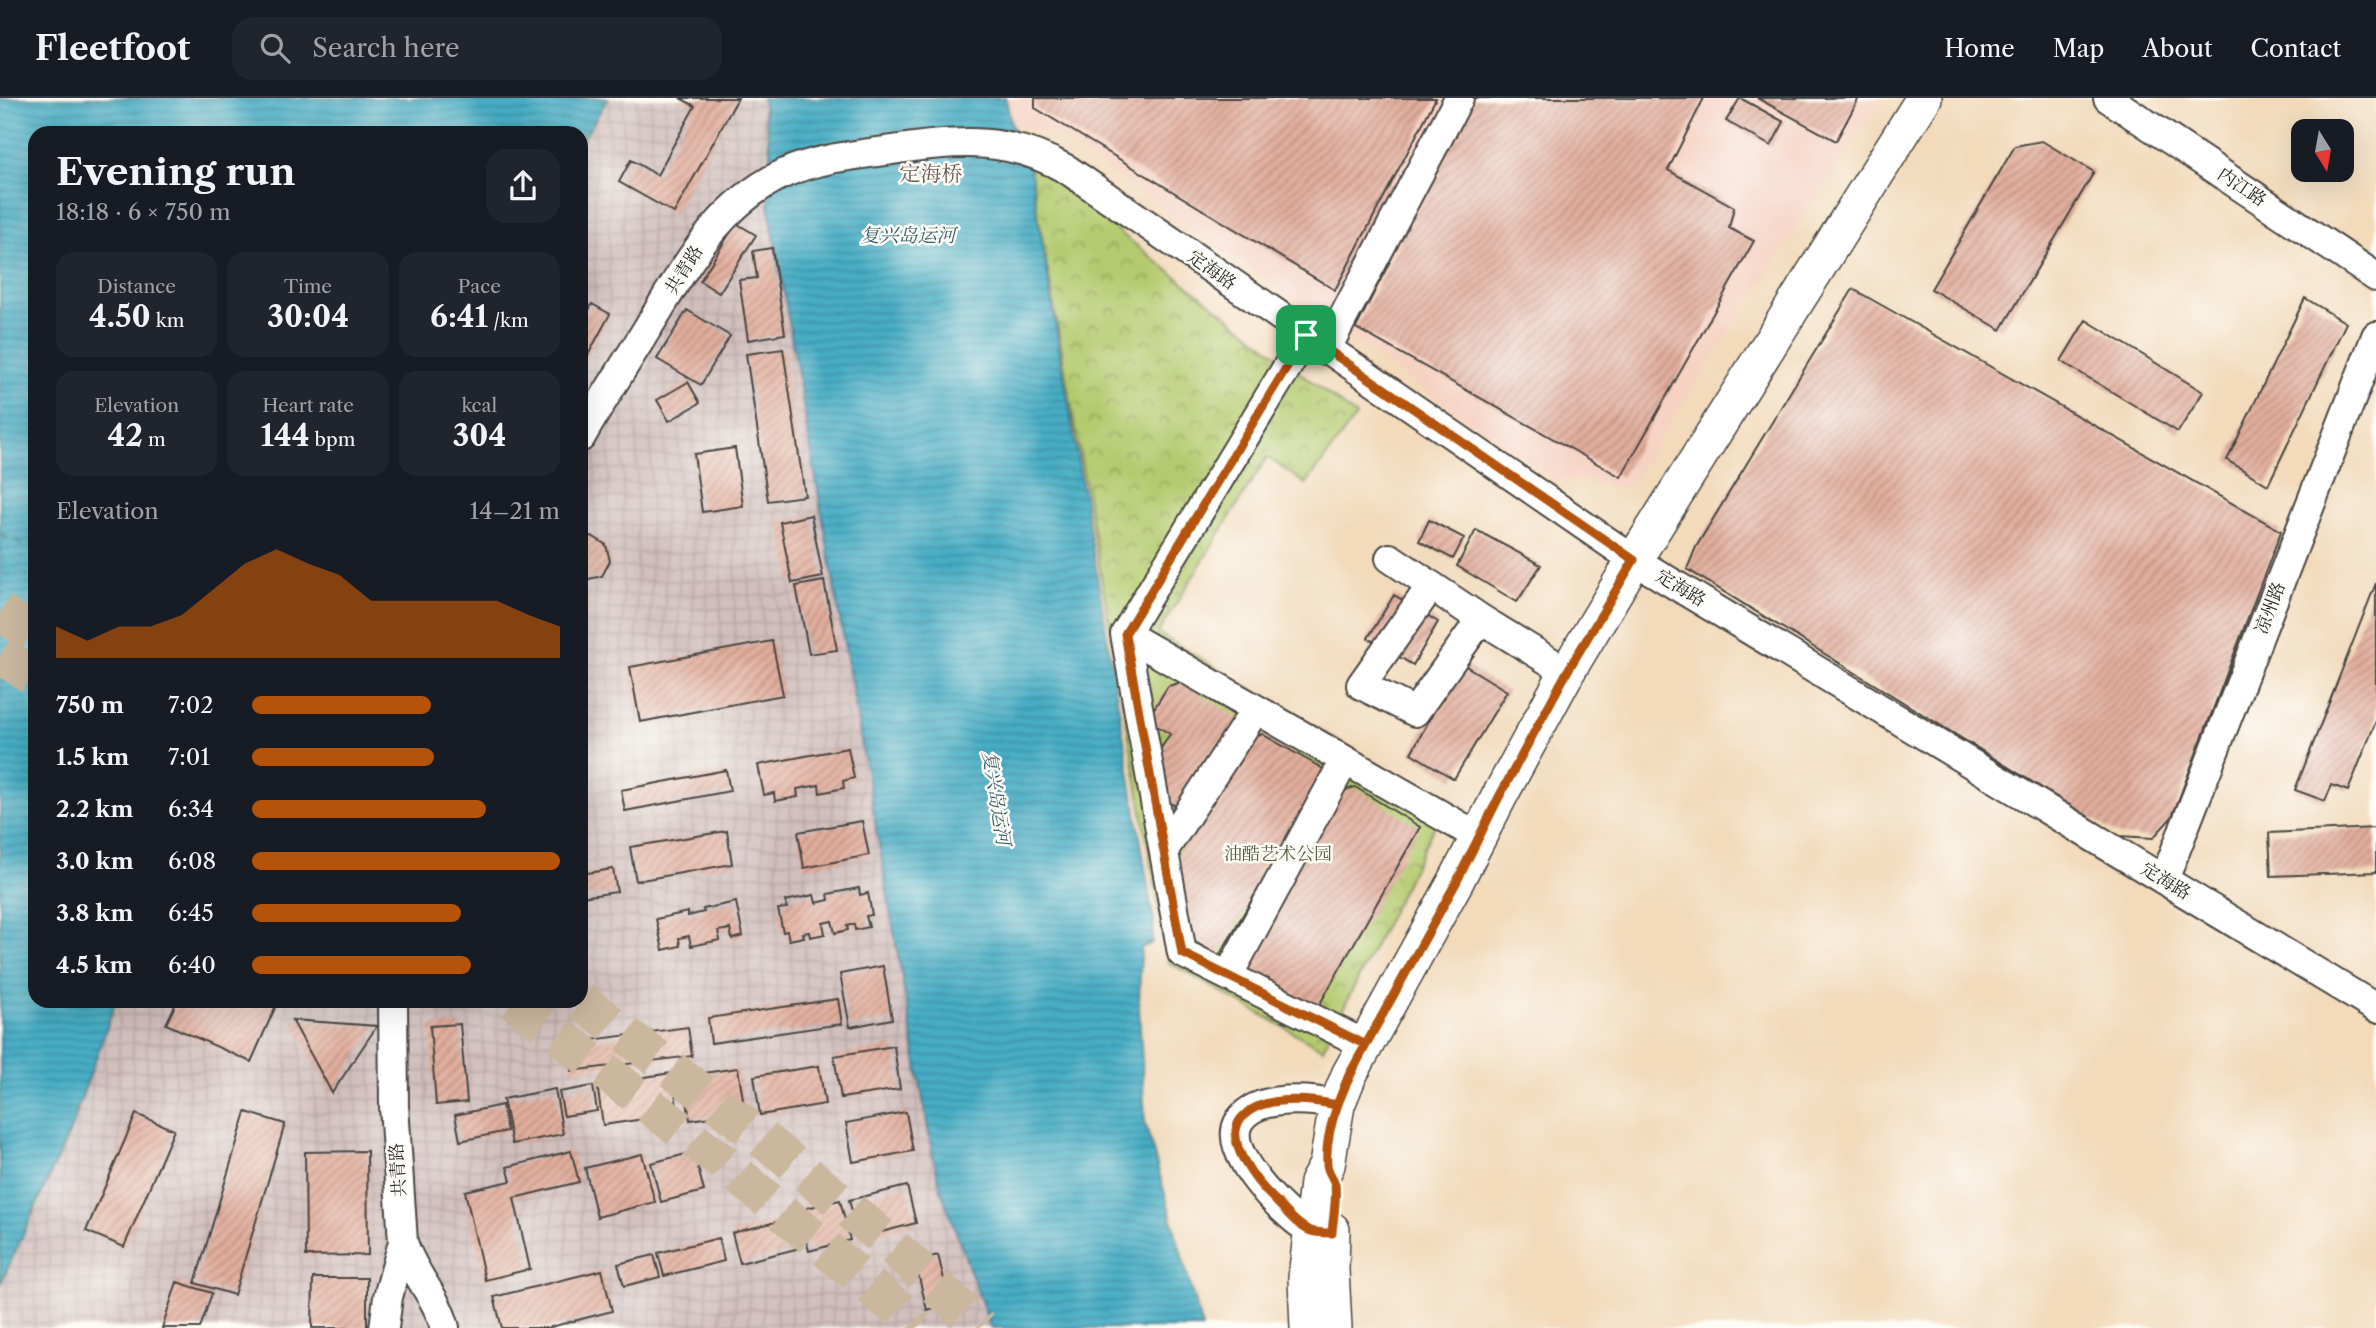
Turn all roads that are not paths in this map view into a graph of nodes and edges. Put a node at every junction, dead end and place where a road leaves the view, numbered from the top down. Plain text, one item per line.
1 (1459, 98) edge
2 (2108, 98) edge
3 (1914, 101) edge
4 (836, 159) joint
5 (2376, 277) edge
6 (2376, 336) edge
7 (1316, 343) junction
8 (588, 426) edge
9 (1390, 558) dead end
10 (1634, 560) junction
11 (1431, 586) junction
12 (1481, 619) junction
13 (1125, 634) junction
14 (1567, 672) junction
15 (1256, 709) junction
16 (1345, 760) junction
17 (1479, 837) junction
18 (1164, 850) junction
19 (2164, 880) junction
20 (1228, 976) junction
21 (393, 1008) edge
22 (2376, 1008) edge
23 (1366, 1045) junction
24 (1337, 1105) junction
25 (1321, 1232) junction
26 (403, 1241) junction
27 (430, 1292) junction
28 (388, 1297) junction
29 (384, 1328) edge
30 (446, 1328) edge
31 (1308, 1328) edge
32 (1334, 1328) edge

1 - 7 street
2 - 5 street, 内江路
3 - 10 main road
4 - 7 street, 定海路
4 - 8 street, 共青路
6 - 19 street, 凉州路
7 - 10 street, 定海路
7 - 13 street
9 - 11 street
10 - 14 main road
10 - 19 street, 定海路
11 - 12 street
11 - 12 street
12 - 14 street
13 - 15 street
13 - 18 street
14 - 17 main road
15 - 16 street
15 - 18 street
16 - 17 street
16 - 20 street
17 - 23 main road
18 - 20 street
19 - 22 street, 定海路
20 - 23 street
21 - 26 street, 共青路
23 - 24 main road
24 - 25 main road
24 - 25 street
25 - 31 main road
25 - 32 main road
26 - 27 street, 共青路
26 - 28 street
27 - 28 street
27 - 30 street, 共青路
28 - 29 street

